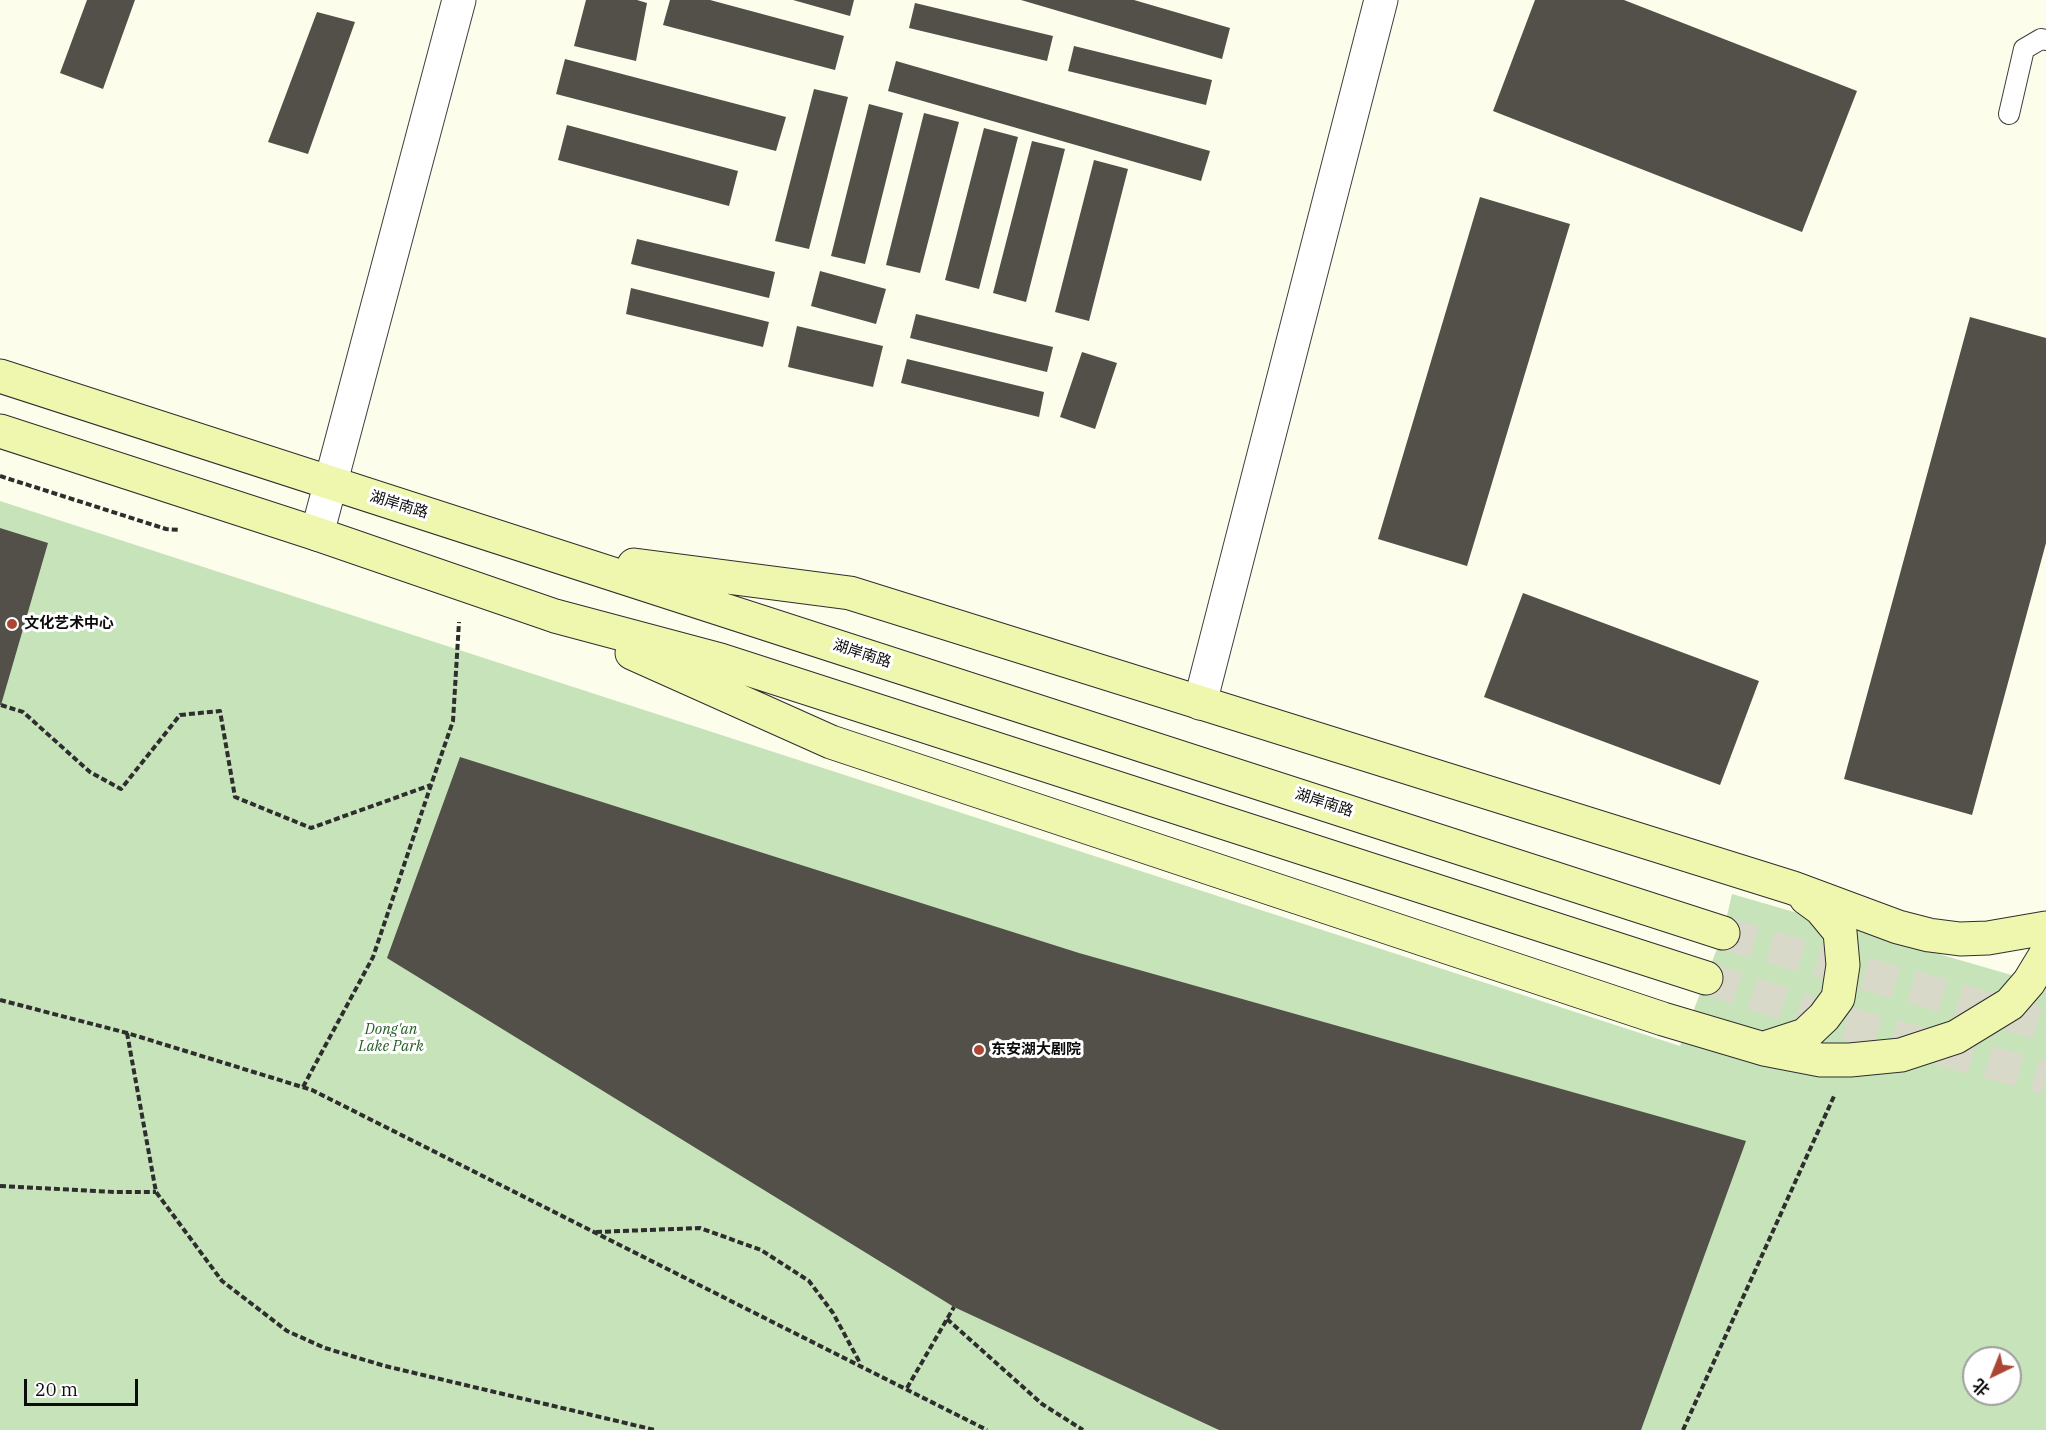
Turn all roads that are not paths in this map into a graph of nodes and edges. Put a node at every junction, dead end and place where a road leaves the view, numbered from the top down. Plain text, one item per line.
1 (459, 0) edge
2 (1381, 0) edge
3 (2046, 40) edge
4 (2009, 114) dead end
5 (0, 376) edge
6 (0, 431) edge
7 (330, 484) junction
8 (316, 534) junction
9 (567, 558) junction
10 (555, 616) junction
11 (1200, 703) junction
12 (1793, 888) junction
13 (2046, 928) edge
14 (1723, 933) tunnel mouth
15 (2046, 954) edge
16 (1706, 978) tunnel mouth
17 (1764, 1049) junction

1 - 7 street
2 - 11 street
3 - 4 lane
5 - 7 main road, 湖岸南路
6 - 8 main road
7 - 8 street
7 - 9 main road, 湖岸南路
8 - 10 main road
9 - 11 main road
9 - 14 main road, 湖岸南路
10 - 16 main road
10 - 17 main road
11 - 12 main road
12 - 13 main road
12 - 17 main road
15 - 17 main road

